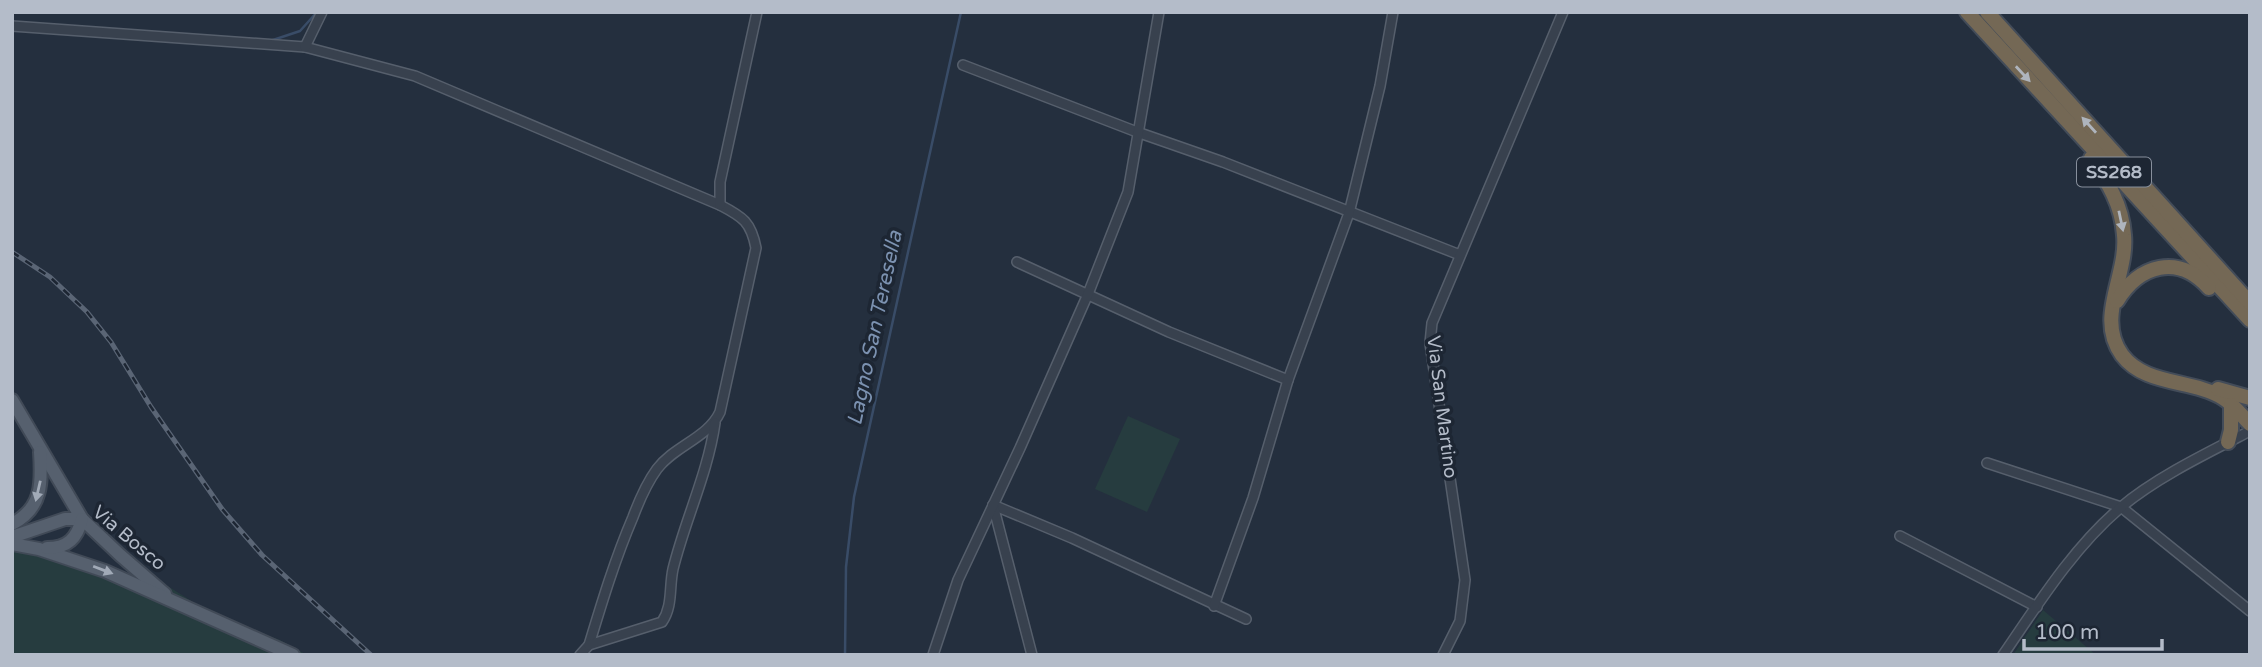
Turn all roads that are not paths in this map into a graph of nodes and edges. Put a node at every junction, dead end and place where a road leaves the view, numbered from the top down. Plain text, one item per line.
1 (322, 12) edge
2 (757, 12) edge
3 (1159, 12) edge
4 (1393, 12) edge
5 (1967, 12) edge
6 (1987, 12) edge
7 (1561, 13) edge
8 (12, 26) edge
9 (305, 47) junction
10 (963, 65) dead end
11 (2065, 119) junction
12 (1137, 132) junction
13 (720, 205) junction
14 (1349, 214) junction
15 (1460, 255) junction
16 (1017, 262) dead end
17 (1087, 294) junction
18 (2250, 303) edge
19 (2112, 308) junction
20 (2250, 323) edge
21 (1288, 380) junction
22 (12, 400) edge
23 (2242, 401) edge
24 (715, 424) junction
25 (2250, 425) edge
26 (2250, 430) edge
27 (2228, 442) junction
28 (40, 448) junction
29 (1987, 463) dead end
30 (993, 505) junction
31 (2121, 507) junction
32 (82, 519) junction
33 (12, 524) edge
34 (1900, 536) dead end
35 (12, 537) edge
36 (12, 544) edge
37 (39, 549) junction
38 (176, 603) junction
39 (1214, 606) junction
40 (2037, 607) junction
41 (2250, 611) edge
42 (1246, 619) dead end
43 (589, 645) junction
44 (293, 655) edge
45 (580, 655) edge
46 (933, 655) edge
47 (1032, 655) edge
48 (1443, 655) edge
49 (2003, 655) edge

1 - 9 street
2 - 13 street
3 - 12 street
4 - 14 street
5 -> 11 highway, SS268
18 -> 6 highway, SS268
7 - 15 street, Via San Martino
8 - 9 street
9 - 13 street
10 - 12 street
11 -> 19 highway
11 - 20 highway, SS268
12 - 14 street
12 - 17 street
13 - 24 street
14 - 15 street
14 - 21 street
15 - 48 street, Via San Martino
16 - 17 street
17 - 21 street
17 - 30 street
19 - 20 highway
19 - 23 highway
21 - 39 street
22 - 28 main road
23 - 25 highway
23 - 27 highway
24 - 43 street
24 - 43 street
26 - 27 street
27 - 31 street
28 - 32 main road
28 -> 33 main road
29 - 31 street
30 - 39 street
30 - 46 street
30 - 47 street
31 - 40 street
31 - 41 street
32 - 35 main road, Via Bosco
32 - 37 main road
32 - 38 main road, Via Bosco
34 - 40 street
36 - 37 main road, Via Bosco
37 -> 38 main road, Via Bosco
38 - 44 main road, Via Bosco
39 - 42 street
40 - 49 street
43 - 45 street

